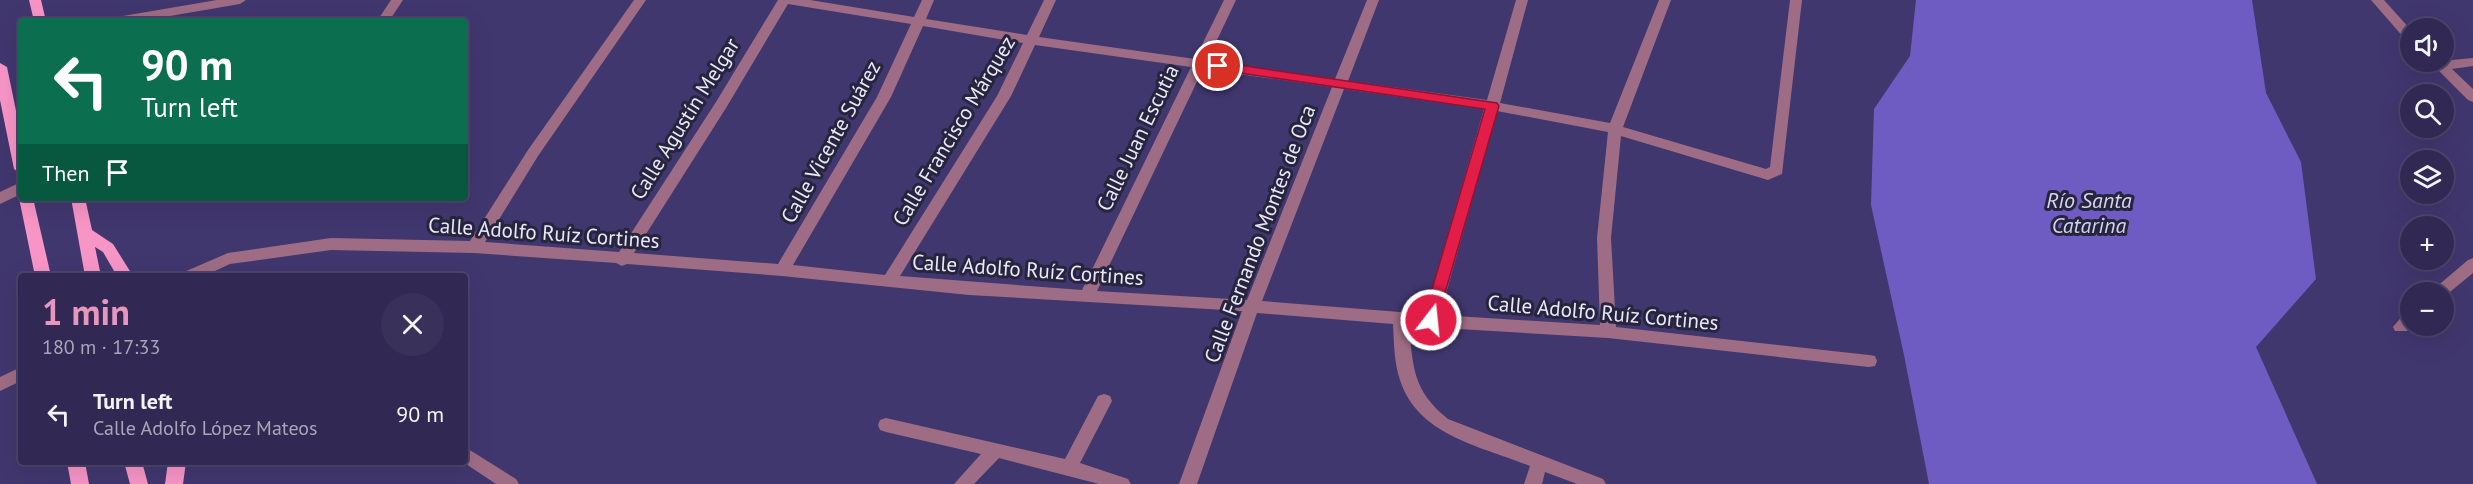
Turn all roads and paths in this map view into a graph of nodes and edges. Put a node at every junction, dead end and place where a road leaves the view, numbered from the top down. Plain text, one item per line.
1 (35, 0) edge
2 (240, 0) edge
3 (397, 0) edge
4 (640, 0) edge
5 (785, 0) edge
6 (928, 0) edge
7 (1050, 0) edge
8 (1230, 0) edge
9 (1373, 0) edge
10 (1522, 0) edge
11 (1665, 0) edge
12 (1797, 0) edge
13 (2377, 0) edge
14 (39, 18) edge
15 (135, 18) edge
16 (385, 18) edge
17 (916, 21) junction
18 (2400, 25) edge
19 (1033, 40) junction
20 (2473, 62) edge
21 (2454, 63) edge
22 (1197, 64) junction
23 (0, 67) edge
24 (2447, 72) edge
25 (1341, 82) junction
26 (2473, 97) edge
27 (1492, 106) junction
28 (7, 126) edge
29 (1615, 129) junction
30 (18, 160) edge
31 (18, 189) edge
32 (0, 199) edge
33 (27, 201) edge
34 (79, 201) edge
35 (85, 233) junction
36 (474, 248) junction
37 (622, 260) junction
38 (2473, 264) edge
39 (782, 270) junction
40 (42, 273) edge
41 (92, 273) edge
42 (122, 273) edge
43 (196, 273) edge
44 (889, 282) junction
45 (2452, 282) edge
46 (1087, 295) junction
47 (1252, 306) junction
48 (1400, 319) junction
49 (1431, 320) junction
50 (1608, 332) junction
51 (1869, 361) dead end
52 (18, 375) edge
53 (0, 384) edge
54 (1104, 400) dead end
55 (886, 425) dead end
56 (995, 451) junction
57 (468, 456) edge
58 (1539, 464) junction
59 (77, 465) edge
60 (134, 465) edge
61 (177, 465) edge
62 (1069, 467) junction
63 (80, 484) edge
64 (139, 484) edge
65 (174, 484) edge
66 (510, 484) edge
67 (963, 484) edge
68 (1122, 484) edge
69 (1188, 484) edge
70 (1533, 484) edge
71 (1597, 484) edge

1 - 14 main road
2 - 15 street
3 - 16 street
4 - 36 street
5 - 17 street
5 - 37 street, Calle Agustín Melgar
6 - 17 street, Calle Vicente Suárez
7 - 19 street, Calle Francisco Márquez
8 - 22 street, Calle Juan Escutia
9 - 25 street, Calle Fernando Montes de Oca
10 - 27 street
11 - 29 street
12 - 29 street
13 - 18 street
17 - 19 street
17 - 39 street, Calle Vicente Suárez
19 - 22 street
19 - 44 street, Calle Francisco Márquez
20 - 21 street
22 - 25 street
22 - 46 street, Calle Juan Escutia
23 - 28 main road
24 - 26 street
25 - 27 street
25 - 47 street, Calle Fernando Montes de Oca
27 - 29 street
27 - 49 street
28 - 30 main road
29 - 50 street
31 - 32 street
33 - 40 main road
34 - 35 main road
35 - 41 main road
35 - 42 main road
36 - 37 street, Calle Adolfo Ruíz Cortines
36 - 43 street, Calle Adolfo Ruíz Cortines
37 - 39 street, Calle Adolfo Ruíz Cortines
38 - 45 street
39 - 44 street, Calle Adolfo Ruíz Cortines
44 - 46 street, Calle Adolfo Ruíz Cortines
46 - 47 street, Calle Adolfo Ruíz Cortines
47 - 48 street, Calle Adolfo Ruíz Cortines
47 - 69 street, Calle Fernando Montes de Oca
48 - 49 street, Calle Adolfo Ruíz Cortines
48 - 58 street
49 - 50 street, Calle Adolfo Ruíz Cortines
50 - 51 street, Calle Adolfo Ruíz Cortines
52 - 53 street
54 - 62 street
55 - 56 street
56 - 62 street
56 - 67 street
57 - 66 street
58 - 70 street
58 - 71 street
59 - 63 main road
60 - 64 main road
61 - 65 main road
62 - 68 street

